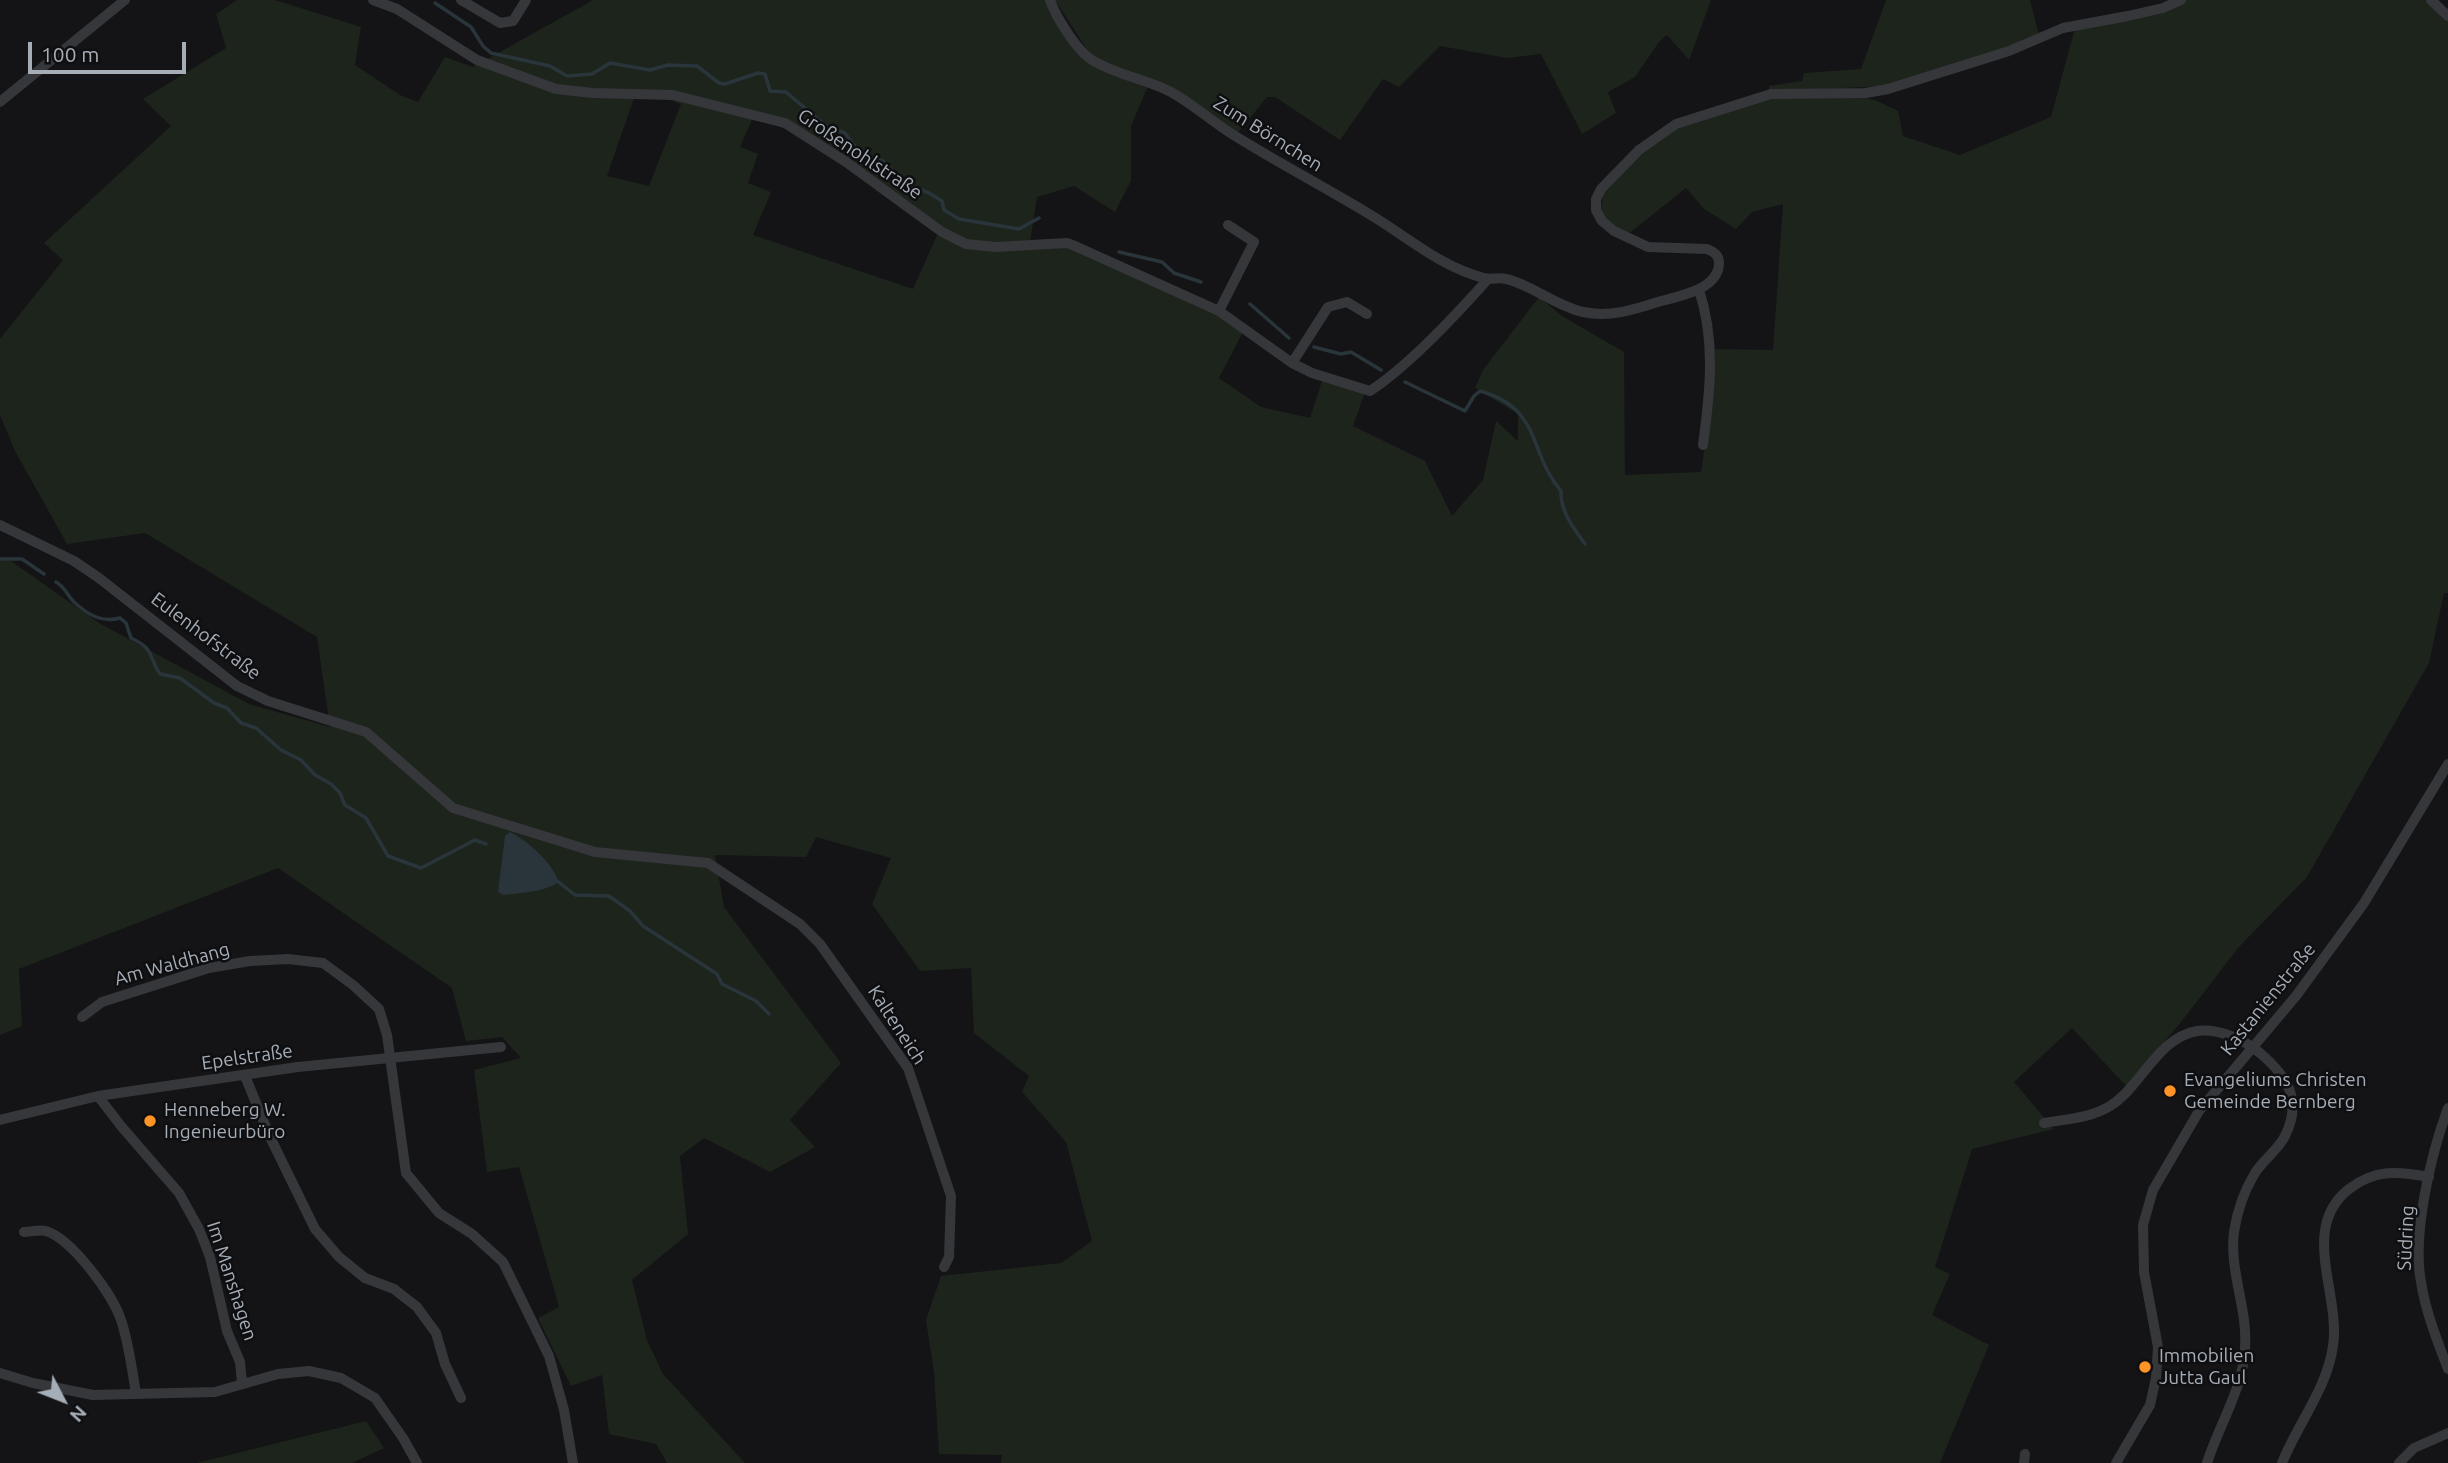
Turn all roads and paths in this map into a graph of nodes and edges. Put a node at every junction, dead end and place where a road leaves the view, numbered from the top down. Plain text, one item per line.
1 (125, 0) edge
2 (373, 0) edge
3 (461, 0) edge
4 (526, 0) edge
5 (1050, 0) edge
6 (2181, 0) edge
7 (2431, 0) edge
8 (2448, 16) edge
9 (0, 102) edge
10 (1228, 225) dead end
11 (1488, 279) junction
12 (1699, 290) junction
13 (1219, 311) junction
14 (1367, 314) dead end
15 (1292, 363) junction
16 (1703, 445) dead end
17 (0, 525) edge
18 (2448, 764) edge
19 (708, 863) joint
20 (82, 1017) dead end
21 (501, 1047) dead end
22 (2254, 1048) junction
23 (389, 1057) junction
24 (245, 1076) junction
25 (98, 1097) junction
26 (2448, 1108) edge
27 (0, 1120) edge
28 (2044, 1123) dead end
29 (2429, 1177) junction
30 (24, 1232) dead end
31 (944, 1267) dead end
32 (2448, 1369) edge
33 (0, 1373) edge
34 (242, 1382) junction
35 (136, 1394) junction
36 (461, 1398) dead end
37 (2448, 1433) edge
38 (417, 1463) edge
39 (573, 1463) edge
40 (2116, 1463) edge
41 (2207, 1463) edge
42 (2283, 1463) edge
43 (2399, 1463) edge

1 - 9 street
2 - 13 street, Großenohlstraße
3 - 4 street
5 - 11 street, Zum Börnchen
6 - 12 street
7 - 8 street
10 - 13 street
11 - 12 street, Zum Börnchen
11 - 15 street
12 - 16 street
13 - 15 street
14 - 15 street
17 - 19 street, Eulenhofstraße
18 - 22 street, Kastanienstraße
19 - 31 street, Kalteneich
20 - 23 street, Am Waldhang
21 - 23 street, Epelstraße
22 - 28 street
22 - 40 street, Kastanienstraße
22 - 41 street
23 - 24 street, Epelstraße
23 - 39 street, Am Waldhang
24 - 25 street, Epelstraße
24 - 36 street
25 - 27 street, Epelstraße
25 - 34 street, Im Manshagen
26 - 29 street, Südring
29 - 32 street, Südring
29 - 42 street
30 - 35 street
33 - 35 street
34 - 35 street
34 - 38 street
37 - 43 street

